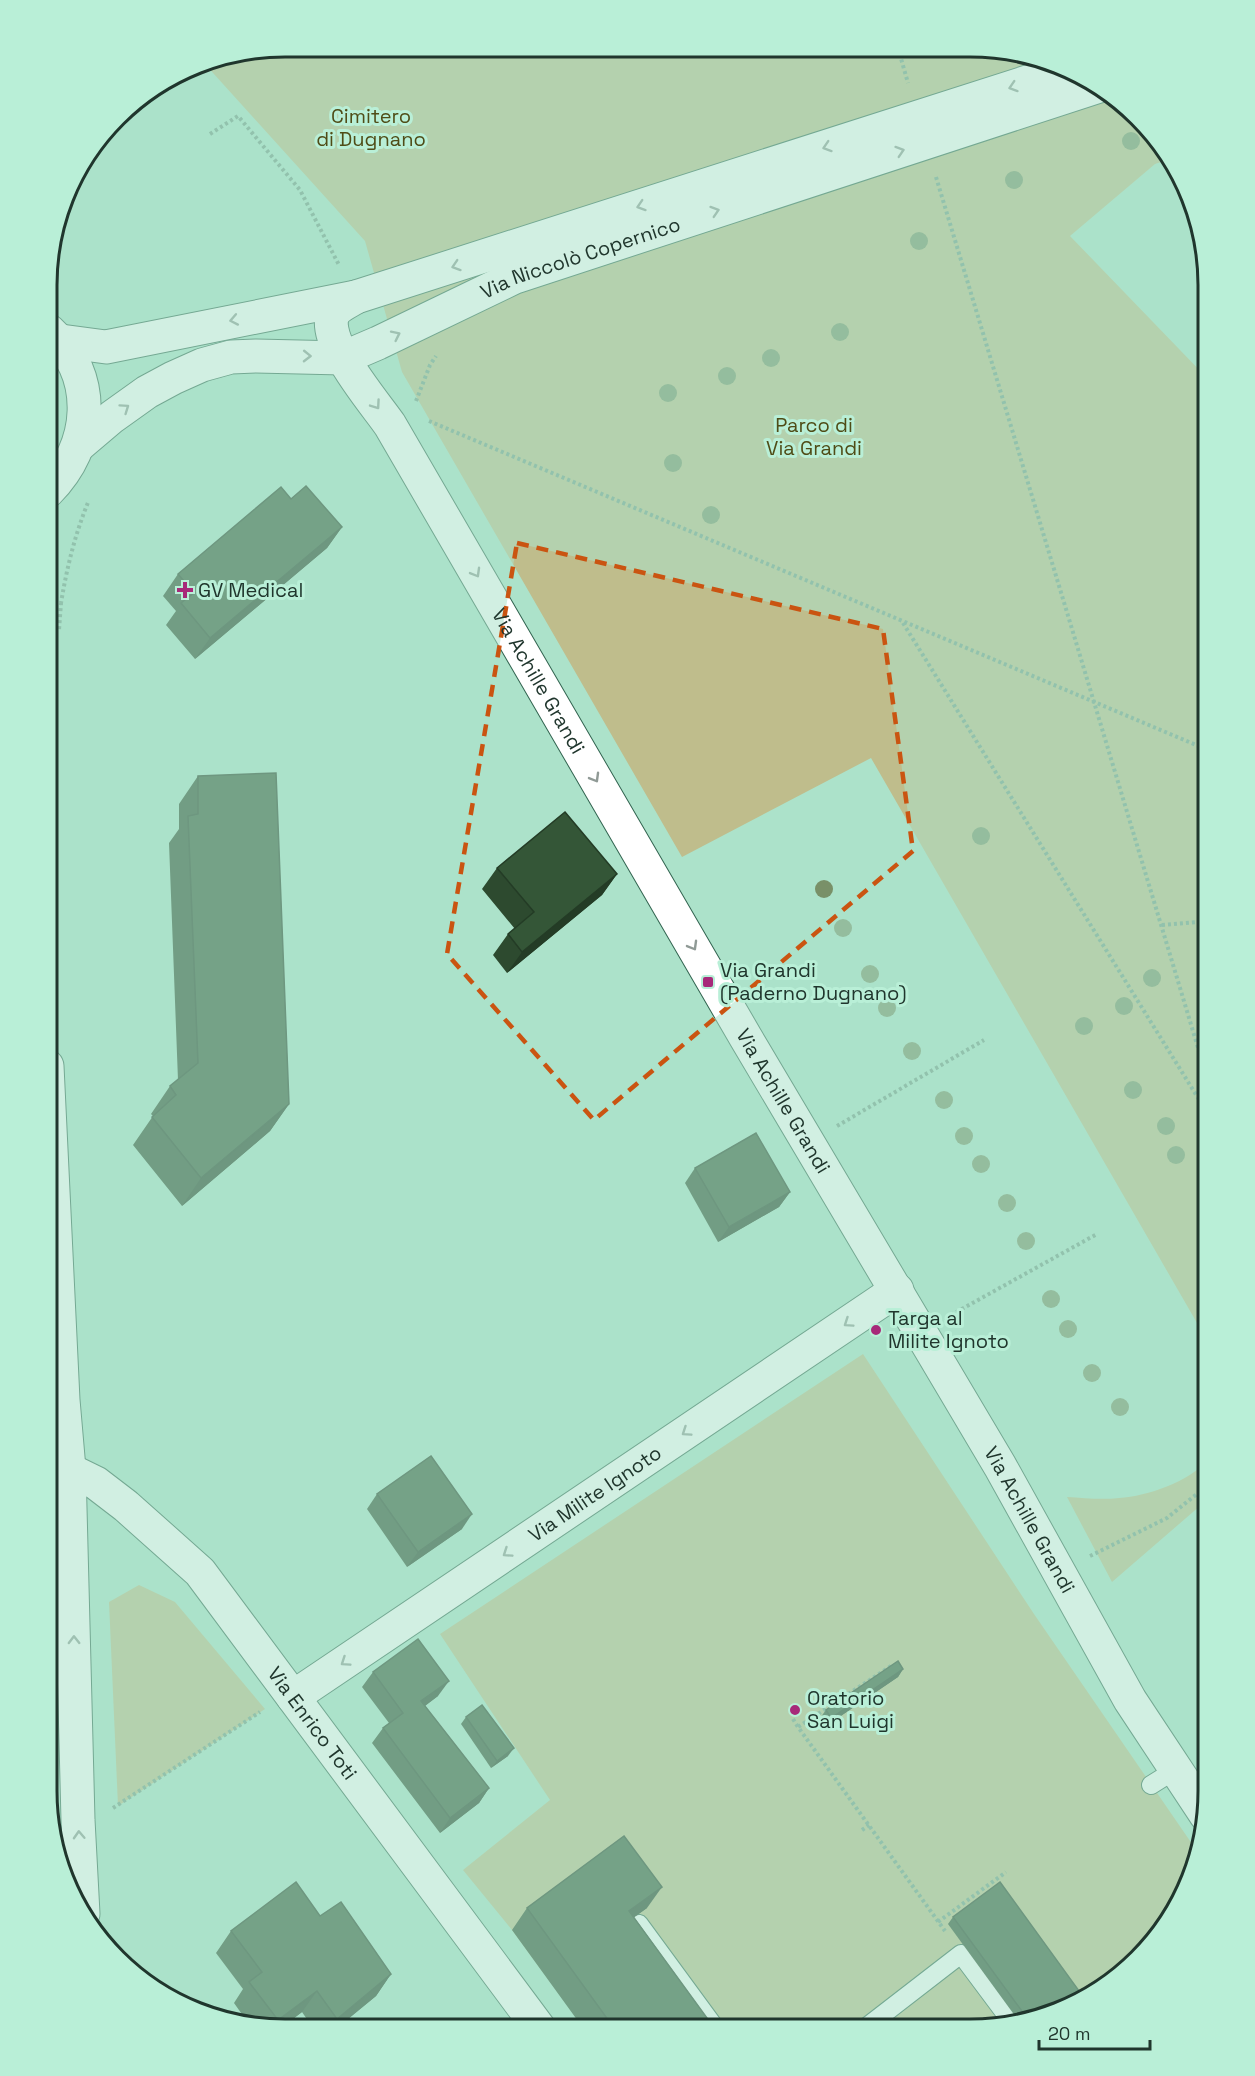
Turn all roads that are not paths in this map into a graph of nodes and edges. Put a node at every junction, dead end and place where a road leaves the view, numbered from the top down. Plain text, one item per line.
1 (1056, 74) edge
2 (1087, 90) edge
3 (922, 130) junction
4 (356, 297) junction
5 (57, 336) edge
6 (57, 339) edge
7 (343, 358) junction
8 (79, 445) junction
9 (57, 482) edge
10 (57, 1275) edge
11 (897, 1290) junction
12 (58, 1464) edge
13 (293, 1697) junction
14 (1198, 1808) edge
15 (82, 1894) edge
16 (639, 1924) edge
17 (1007, 2016) edge
18 (532, 2019) edge
19 (709, 2019) edge
20 (877, 2019) edge

1 -> 3 street, Via Niccolò Copernico
2 - 3 street, Via Niccolò Copernico
3 -> 4 street, Via Niccolò Copernico
7 -> 3 street, Via Niccolò Copernico
4 -> 5 street, Via Niccolò Copernico
4 - 7 street, Via Achille Grandi
6 - 8 street
8 -> 7 street, Via Niccolò Copernico
7 -> 11 street, Via Achille Grandi
8 - 9 street
10 - 12 street
11 -> 13 street, Via Milite Ignoto
11 - 14 street, Via Achille Grandi
12 - 13 street, Via Enrico Toti
15 -> 12 street
13 - 18 street, Via Enrico Toti
16 - 19 lane
17 - 20 lane

